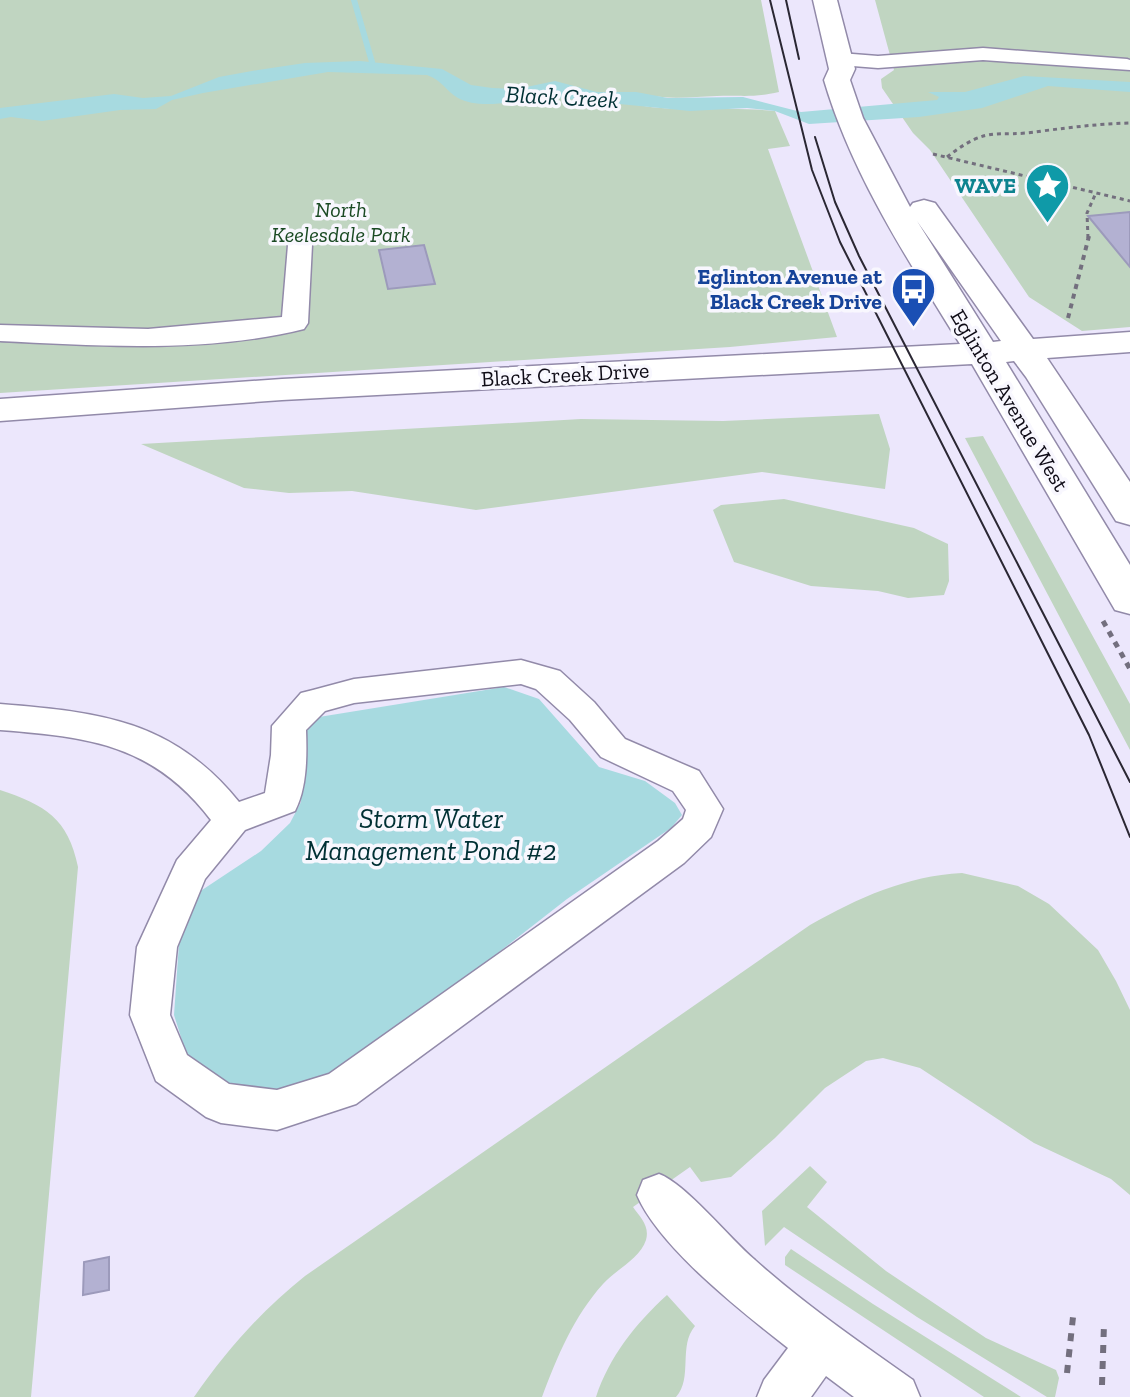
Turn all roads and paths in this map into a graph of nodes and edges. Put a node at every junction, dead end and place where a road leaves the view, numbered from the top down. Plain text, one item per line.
1 (825, 0) edge
2 (1127, 62) edge
3 (841, 64) junction
4 (1130, 123) edge
5 (871, 138) junction
6 (933, 154) dead end
7 (947, 157) junction
8 (1095, 194) junction
9 (1130, 201) edge
10 (300, 245) dead end
11 (1068, 318) dead end
12 (0, 333) edge
13 (1130, 342) edge
14 (1033, 364) junction
15 (992, 367) junction
16 (1130, 371) edge
17 (0, 410) edge
18 (0, 437) edge
19 (1130, 512) edge
20 (1130, 600) edge
21 (0, 717) edge
22 (232, 820) junction
23 (659, 1195) dead end
24 (1073, 1317) dead end
25 (1104, 1324) dead end
26 (820, 1344) junction
27 (1067, 1373) dead end
28 (1102, 1385) dead end
29 (781, 1397) edge
30 (896, 1397) edge

1 - 3 main road, Eglinton Avenue West
2 - 3 street
3 - 5 main road, Eglinton Avenue West
4 - 7 path
5 - 14 main road, Eglinton Avenue West
5 - 15 main road, Eglinton Avenue West
6 - 7 path
7 - 8 path
8 - 9 path
8 - 11 path
10 - 12 street
13 - 14 main road, Black Creek Drive
14 - 15 main road, Black Creek Drive
14 - 16 main road, Black Creek Drive
14 - 19 main road, Eglinton Avenue West
15 - 17 main road, Black Creek Drive
15 - 18 main road, Black Creek Drive
15 - 20 main road, Eglinton Avenue West
21 - 22 street
22 - 22 street
23 - 26 street
24 - 27 path
25 - 28 path
26 - 29 street
26 - 30 street

